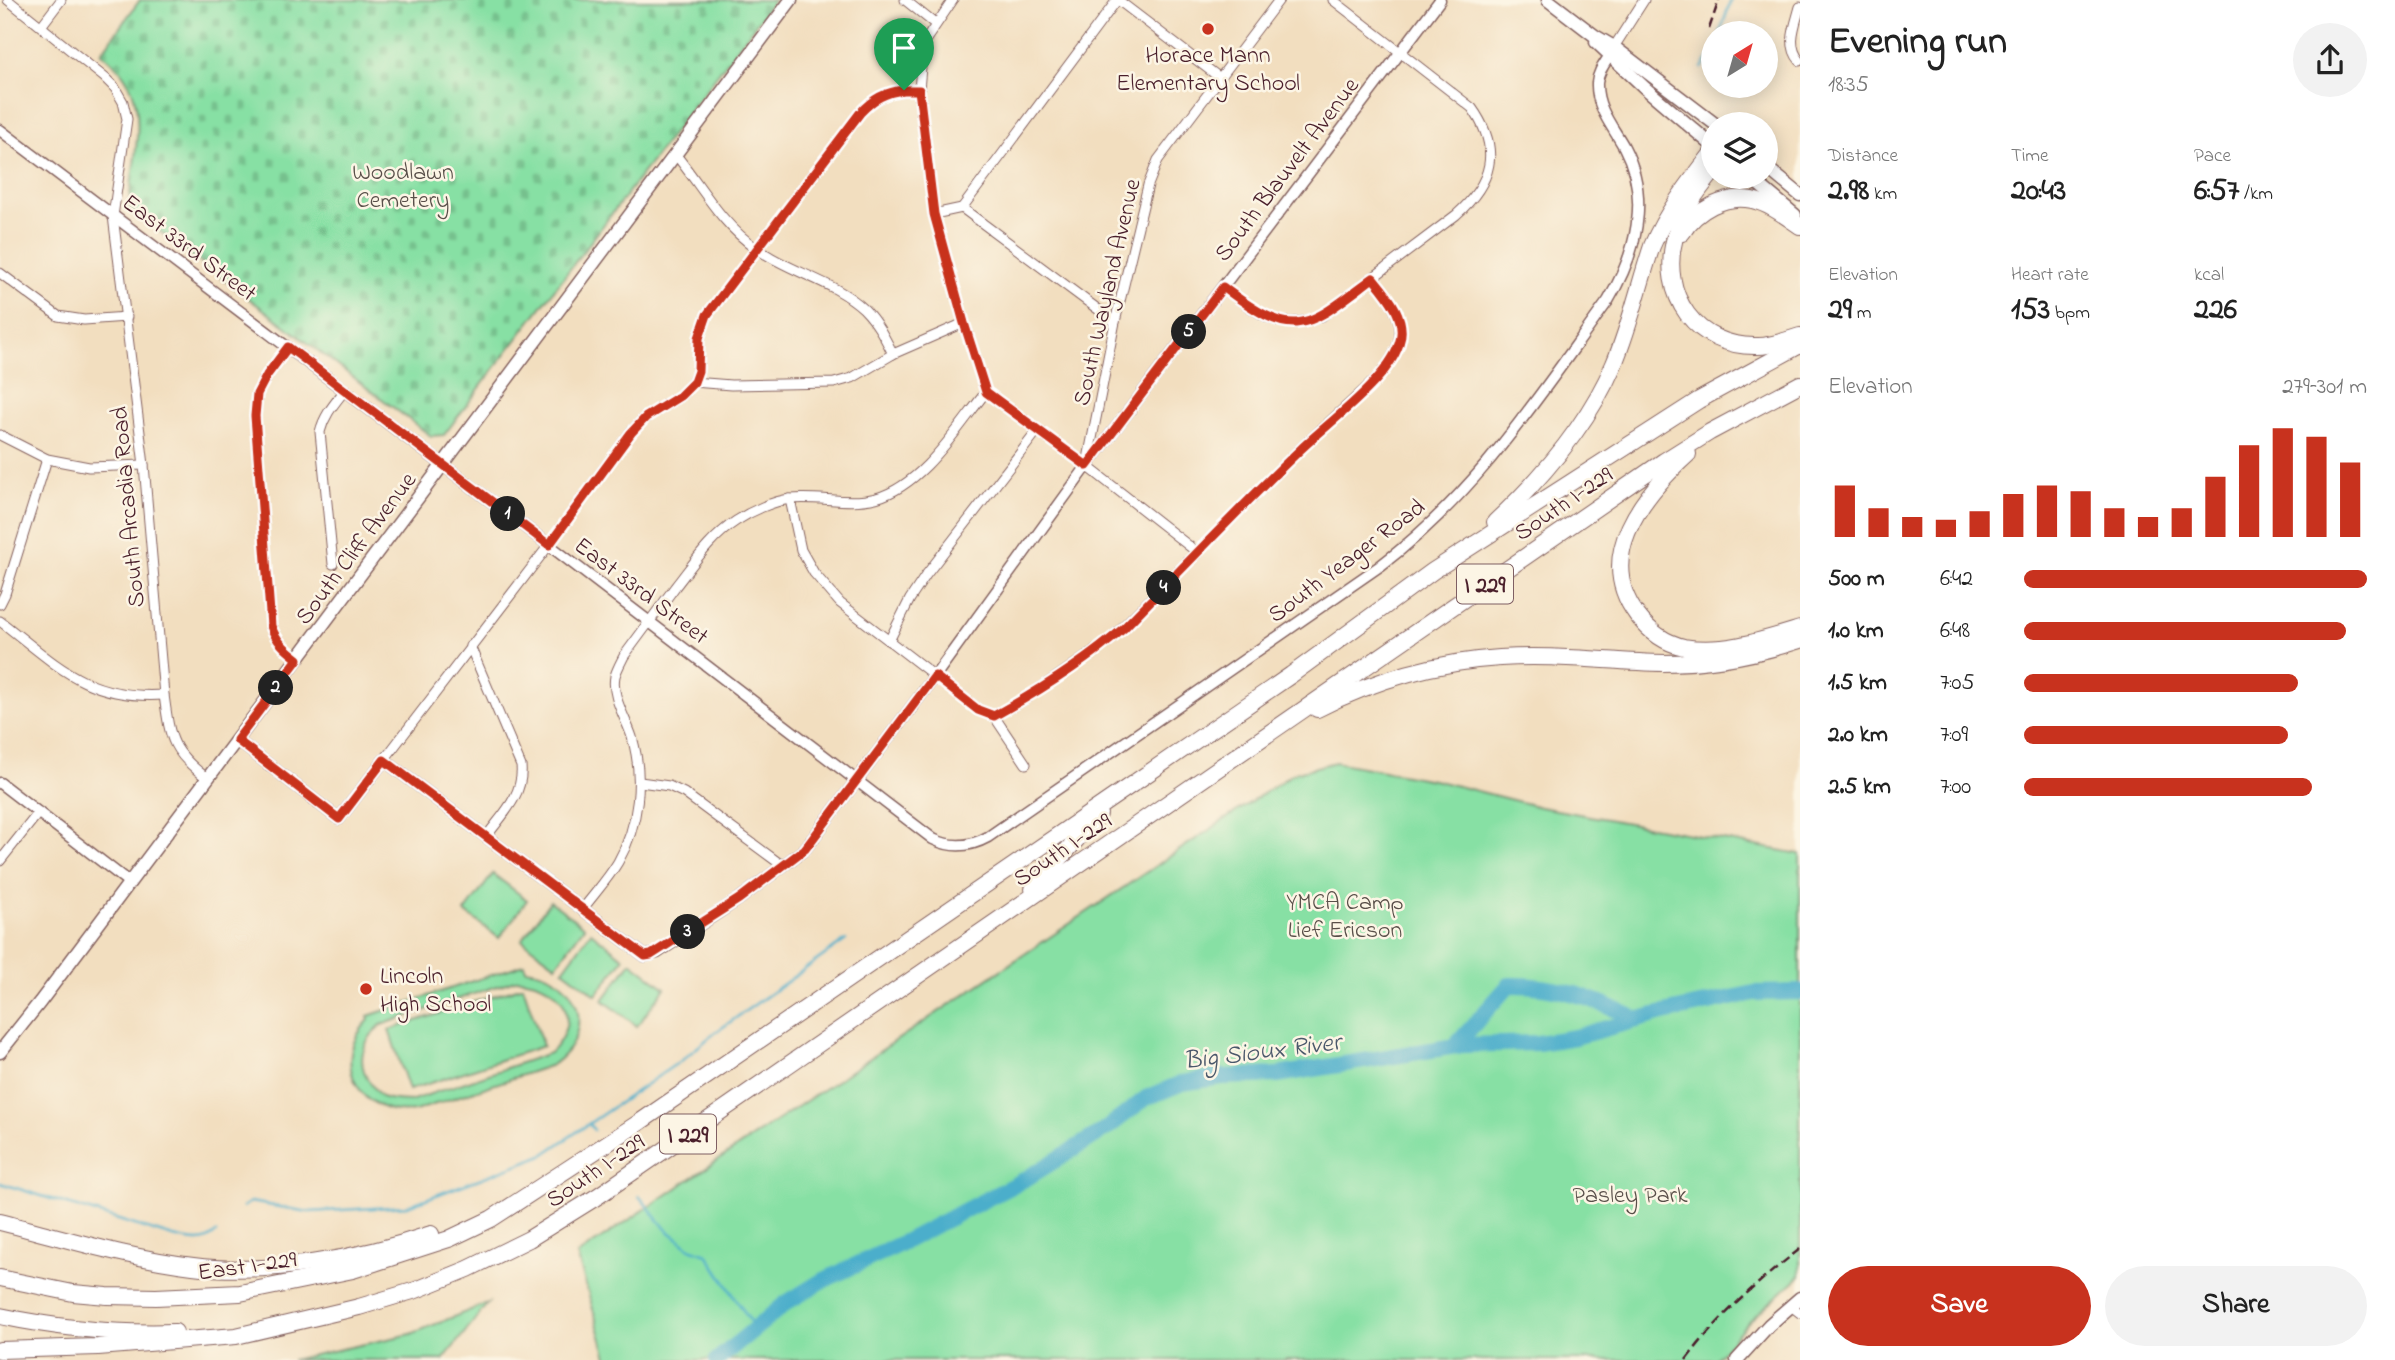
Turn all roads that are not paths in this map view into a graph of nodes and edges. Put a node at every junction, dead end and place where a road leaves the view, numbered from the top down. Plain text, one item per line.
1 (8, 0) edge
2 (61, 0) edge
3 (791, 0) edge
4 (905, 0) edge
5 (953, 0) edge
6 (1118, 0) edge
7 (1279, 0) edge
8 (1333, 0) edge
9 (1440, 0) edge
10 (1548, 0) edge
11 (1644, 0) edge
12 (1800, 7) edge
13 (935, 23) junction
14 (42, 25) junction
15 (1400, 51) junction
16 (1612, 51) junction
17 (1800, 61) edge
18 (1220, 78) junction
19 (919, 90) junction
20 (1701, 114) edge
21 (0, 131) edge
22 (1701, 135) edge
23 (676, 155) junction
24 (1701, 168) edge
25 (1778, 177) edge
26 (1701, 188) edge
27 (1764, 189) edge
28 (1800, 195) edge
29 (962, 208) junction
30 (934, 214) junction
31 (113, 216) junction
32 (1800, 220) edge
33 (1800, 226) edge
34 (758, 250) junction
35 (1672, 254) junction
36 (0, 273) edge
37 (1373, 278) junction
38 (1223, 287) junction
39 (127, 317) junction
40 (1115, 322) junction
41 (964, 323) junction
42 (1800, 336) edge
43 (1800, 345) edge
44 (288, 347) junction
45 (893, 354) junction
46 (694, 382) junction
47 (1800, 384) edge
48 (345, 390) junction
49 (986, 392) junction
50 (1747, 412) junction
51 (1038, 430) junction
52 (0, 435) edge
53 (47, 458) junction
54 (144, 465) junction
55 (443, 465) junction
56 (1087, 466) junction
57 (790, 499) junction
58 (549, 545) junction
59 (1198, 553) junction
60 (333, 564) dead end
61 (1433, 571) junction
62 (0, 604) edge
63 (0, 621) edge
64 (650, 622) junction
65 (1800, 629) edge
66 (1800, 640) edge
67 (889, 641) junction
68 (470, 646) junction
69 (298, 659) junction
70 (935, 676) junction
71 (164, 695) junction
72 (994, 716) junction
73 (237, 740) junction
74 (384, 760) junction
75 (1228, 762) junction
76 (1026, 764) dead end
77 (208, 779) junction
78 (856, 780) junction
79 (640, 782) junction
80 (0, 783) edge
81 (1115, 796) junction
82 (39, 812) junction
83 (486, 837) junction
84 (961, 846) joint
85 (0, 861) edge
86 (783, 866) junction
87 (130, 883) junction
88 (1019, 905) junction
89 (582, 910) junction
90 (2, 1047) edge
91 (491, 1219) junction
92 (0, 1222) edge
93 (0, 1279) edge
94 (1797, 1306) edge
95 (331, 1313) junction
96 (0, 1316) edge
97 (0, 1350) edge
98 (1737, 1360) edge

1 - 14 street, South Arcadia Road
2 - 14 street
3 - 23 main road, South Cliff Avenue
4 - 13 street
5 - 13 street
6 - 18 street
6 - 29 street
7 - 18 street, South Wayland Avenue
8 - 15 street
9 - 15 street, South Blauvelt Avenue
10 - 16 main road
11 - 16 street
12 - 17 street
13 - 19 street
14 - 31 street, South Arcadia Road
15 - 37 street
15 - 38 street, South Blauvelt Avenue
16 - 20 main road
16 - 22 main road
16 - 84 street, South Yeager Road
18 - 40 street, South Wayland Avenue
19 - 30 street
19 - 34 street
21 - 31 street, East 33rd Street
23 - 34 street
23 - 55 main road, South Cliff Avenue
24 - 61 highway
25 - 28 main road
26 - 35 highway
27 - 32 main road
29 - 30 street
29 - 40 street
30 - 41 street
31 - 39 street, South Arcadia Road
31 - 44 street, East 33rd Street
33 - 35 highway
34 - 45 street
34 - 46 street
35 - 42 highway
36 - 39 street
37 - 38 street
37 - 59 street
38 - 56 street, South Blauvelt Avenue
39 - 54 street, South Arcadia Road
40 - 56 street, South Wayland Avenue
41 - 45 street
41 - 49 street
43 - 61 highway, South I-229 / I 229
44 - 48 street, East 33rd Street
44 - 69 street
45 - 46 street
46 - 58 street
47 - 50 highway, South I-229 / I 229
48 - 55 street, East 33rd Street
48 - 60 street
49 - 51 street
49 - 57 street
50 - 65 highway
50 - 75 highway, South I-229 / I 229
51 - 56 street
51 - 67 street
52 - 53 street
53 - 54 street
53 - 62 street
54 - 71 street, South Arcadia Road
55 - 58 street, East 33rd Street
55 - 69 main road, South Cliff Avenue
56 - 59 street
56 - 70 street, South Blauvelt Avenue
57 - 64 street
57 - 67 street
58 - 64 street, East 33rd Street
58 - 68 street
59 - 72 street
61 - 81 highway, South I-229 / I 229
63 - 71 street
64 - 78 street, East 33rd Street
64 - 79 street
66 - 75 highway
67 - 70 street
68 - 74 street
68 - 83 street
69 - 73 main road, South Cliff Avenue
70 - 72 street
70 - 78 street, South Blauvelt Avenue
71 - 77 street, South Arcadia Road
72 - 76 street
73 - 74 street
73 - 77 main road, South Cliff Avenue
74 - 83 street
75 - 88 highway, South I-229 / I 229
77 - 87 main road, South Cliff Avenue
78 - 84 street, East 33rd Street
78 - 86 street, South Blauvelt Avenue
79 - 86 street
79 - 89 street
80 - 82 street
81 - 88 highway
81 - 91 highway, South I-229 / I 229
82 - 85 street
82 - 87 street
83 - 89 street
86 - 89 street, South Blauvelt Avenue
87 - 90 main road, South Cliff Avenue
88 - 95 highway, South I-229 / I 229
91 - 92 highway
91 - 93 highway, East I-229 / I 229
94 - 98 main road
95 - 96 highway, I 229
95 - 97 highway

